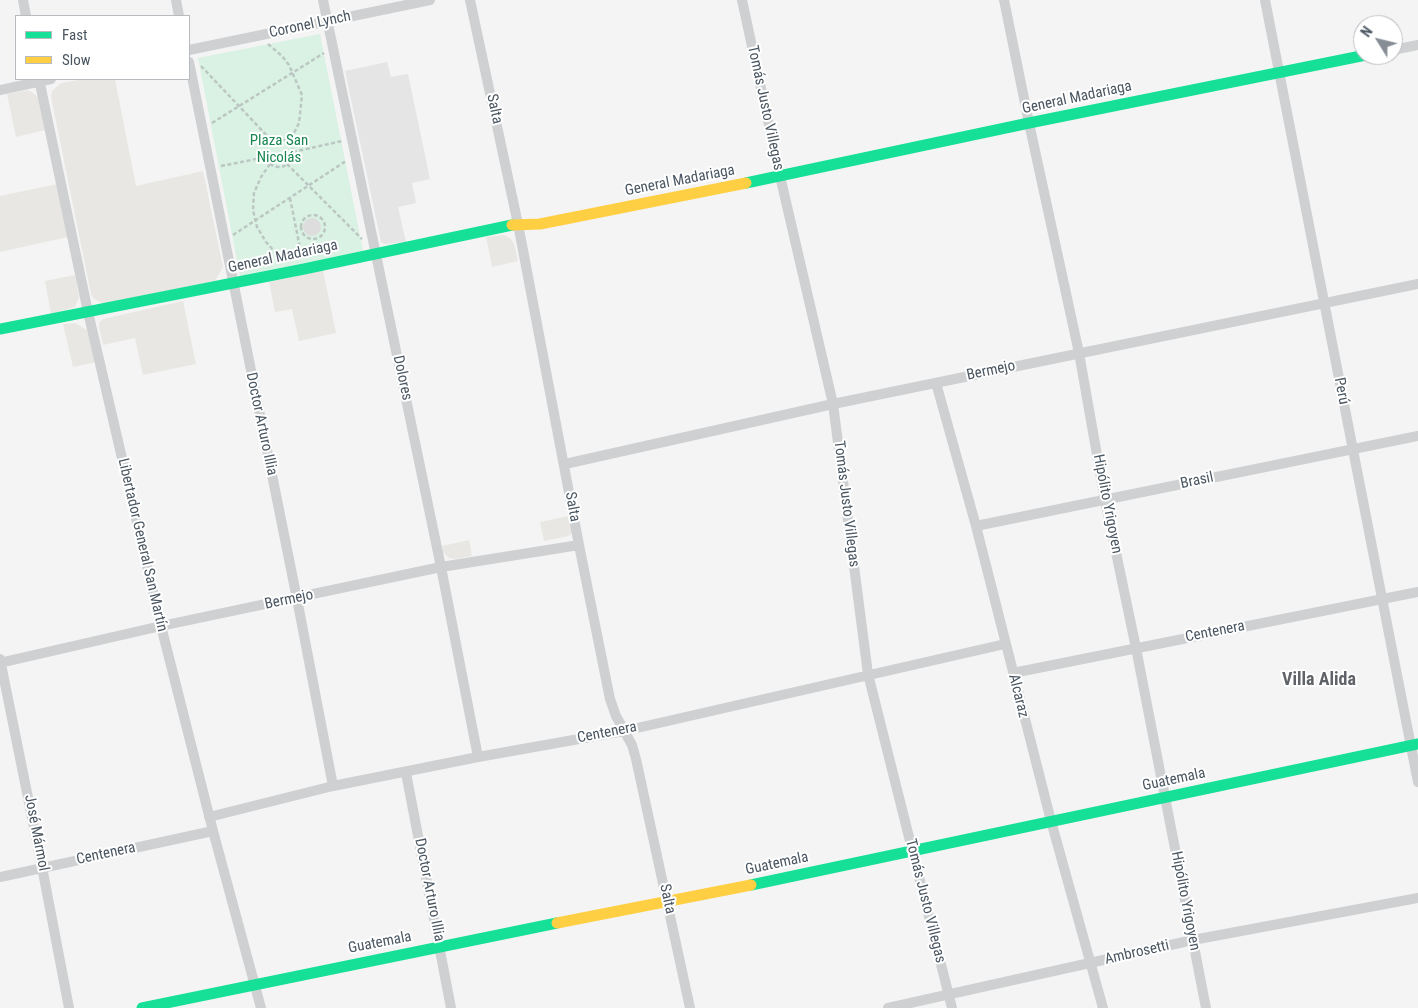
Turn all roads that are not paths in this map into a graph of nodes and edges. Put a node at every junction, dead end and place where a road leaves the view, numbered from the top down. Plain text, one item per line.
1 (23, 0) edge
2 (176, 0) edge
3 (323, 0) edge
4 (430, 0) edge
5 (470, 0) edge
6 (742, 0) edge
7 (1004, 0) edge
8 (1265, 0) edge
9 (26, 15) edge
10 (179, 15) edge
11 (328, 21) junction
12 (1418, 45) edge
13 (1403, 48) edge
14 (190, 50) edge
15 (1353, 58) edge
16 (192, 61) edge
17 (1280, 72) junction
18 (39, 80) edge
19 (0, 90) edge
20 (1029, 123) junction
21 (780, 176) junction
22 (518, 224) junction
23 (376, 253) junction
24 (233, 283) junction
25 (1418, 284) edge
26 (1324, 303) junction
27 (88, 312) junction
28 (0, 330) edge
29 (1079, 353) junction
30 (936, 383) junction
31 (833, 404) junction
32 (1418, 436) edge
33 (1352, 448) junction
34 (565, 464) junction
35 (1105, 500) junction
36 (976, 526) junction
37 (579, 545) junction
38 (441, 567) junction
39 (1418, 592) edge
40 (297, 598) junction
41 (1382, 599) junction
42 (161, 626) junction
43 (1005, 644) junction
44 (1136, 648) junction
45 (0, 662) edge
46 (1012, 673) junction
47 (868, 674) junction
48 (624, 731) junction
49 (1414, 745) edge
50 (478, 757) junction
51 (406, 773) junction
52 (1418, 782) edge
53 (333, 786) junction
54 (1165, 797) junction
55 (209, 817) junction
56 (1050, 821) junction
57 (213, 832) junction
58 (912, 850) junction
59 (42, 867) junction
60 (0, 876) edge
61 (1418, 898) edge
62 (667, 900) junction
63 (1193, 940) junction
64 (440, 947) junction
65 (1091, 963) junction
66 (254, 984) junction
67 (948, 995) junction
68 (69, 1008) edge
69 (142, 1008) edge
70 (261, 1008) edge
71 (451, 1008) edge
72 (690, 1008) edge
73 (888, 1008) edge
74 (952, 1008) edge
75 (1103, 1008) edge
76 (1206, 1008) edge

1 - 9 street
2 - 10 street
3 - 11 street, Dolores
4 - 11 street, Coronel Lynch
5 - 22 street, Salta
6 - 21 street, Tomás Justo Villegas
7 - 20 street, Hipólito Yrigoyen
8 - 17 street, Perú
11 - 14 street, Coronel Lynch
11 - 23 street, Dolores
12 - 13 street
15 - 17 street, General Madariaga
16 - 24 street, Doctor Arturo Illia
17 - 20 street, General Madariaga
17 - 26 street, Perú
18 - 19 street
18 - 27 street, Libertador General San Martín
20 - 21 street, General Madariaga
20 - 29 street, Hipólito Yrigoyen
21 - 22 street, General Madariaga
21 - 31 street, Tomás Justo Villegas
22 - 23 street, General Madariaga
22 - 34 street, Salta
23 - 24 street, General Madariaga
23 - 38 street, Dolores
24 - 27 street, General Madariaga
24 - 40 street, Doctor Arturo Illia
25 - 26 street, Bermejo
26 - 29 street, Bermejo
26 - 33 street, Perú
27 - 28 street, General Madariaga
27 - 42 street, Libertador General San Martín
29 - 30 street, Bermejo
29 - 35 street, Hipólito Yrigoyen
30 - 31 street, Bermejo
30 - 36 street, Alcaraz
31 - 34 street, Bermejo
31 - 47 street, Tomás Justo Villegas
32 - 33 street, Brasil
33 - 35 street, Brasil
33 - 41 street, Perú
34 - 37 street, Salta
35 - 36 street, Brasil
35 - 44 street, Hipólito Yrigoyen
36 - 43 street, Alcaraz
37 - 38 street, Bermejo
37 - 48 street, Salta
38 - 40 street, Bermejo
38 - 50 street, Dolores
39 - 41 street, Centenera
40 - 42 street, Bermejo
40 - 53 street, Doctor Arturo Illia
41 - 44 street, Centenera
41 - 49 street, Perú
42 - 45 street, Bermejo
42 - 55 street, Libertador General San Martín
43 - 46 street, Alcaraz
43 - 47 street, Centenera
44 - 46 street, Centenera
44 - 54 street, Hipólito Yrigoyen
45 - 59 street, José Mármol
46 - 56 street, Alcaraz
47 - 48 street, Centenera
47 - 58 street, Tomás Justo Villegas
48 - 50 street, Centenera
48 - 62 street, Salta
49 - 52 street, Perú
49 - 54 street, Guatemala
50 - 51 street, Centenera
51 - 53 street, Centenera
51 - 64 street, Doctor Arturo Illia
53 - 55 street, Centenera
54 - 56 street, Guatemala
54 - 63 street, Hipólito Yrigoyen
55 - 57 street, Libertador General San Martín
56 - 58 street, Guatemala
56 - 65 street, Alcaraz
57 - 59 street, Centenera
57 - 66 street, Libertador General San Martín
58 - 62 street, Guatemala
58 - 67 street, Tomás Justo Villegas
59 - 60 street, Centenera
59 - 68 street, José Mármol
61 - 63 street, Ambrosetti
62 - 64 street, Guatemala
62 - 72 street, Salta
63 - 65 street, Ambrosetti
63 - 76 street, Hipólito Yrigoyen
64 - 66 street, Guatemala
64 - 71 street, Doctor Arturo Illia
65 - 67 street, Ambrosetti
65 - 75 street, Alcaraz
66 - 69 street, Guatemala
66 - 70 street, Libertador General San Martín
67 - 73 street, Ambrosetti
67 - 74 street, Tomás Justo Villegas

